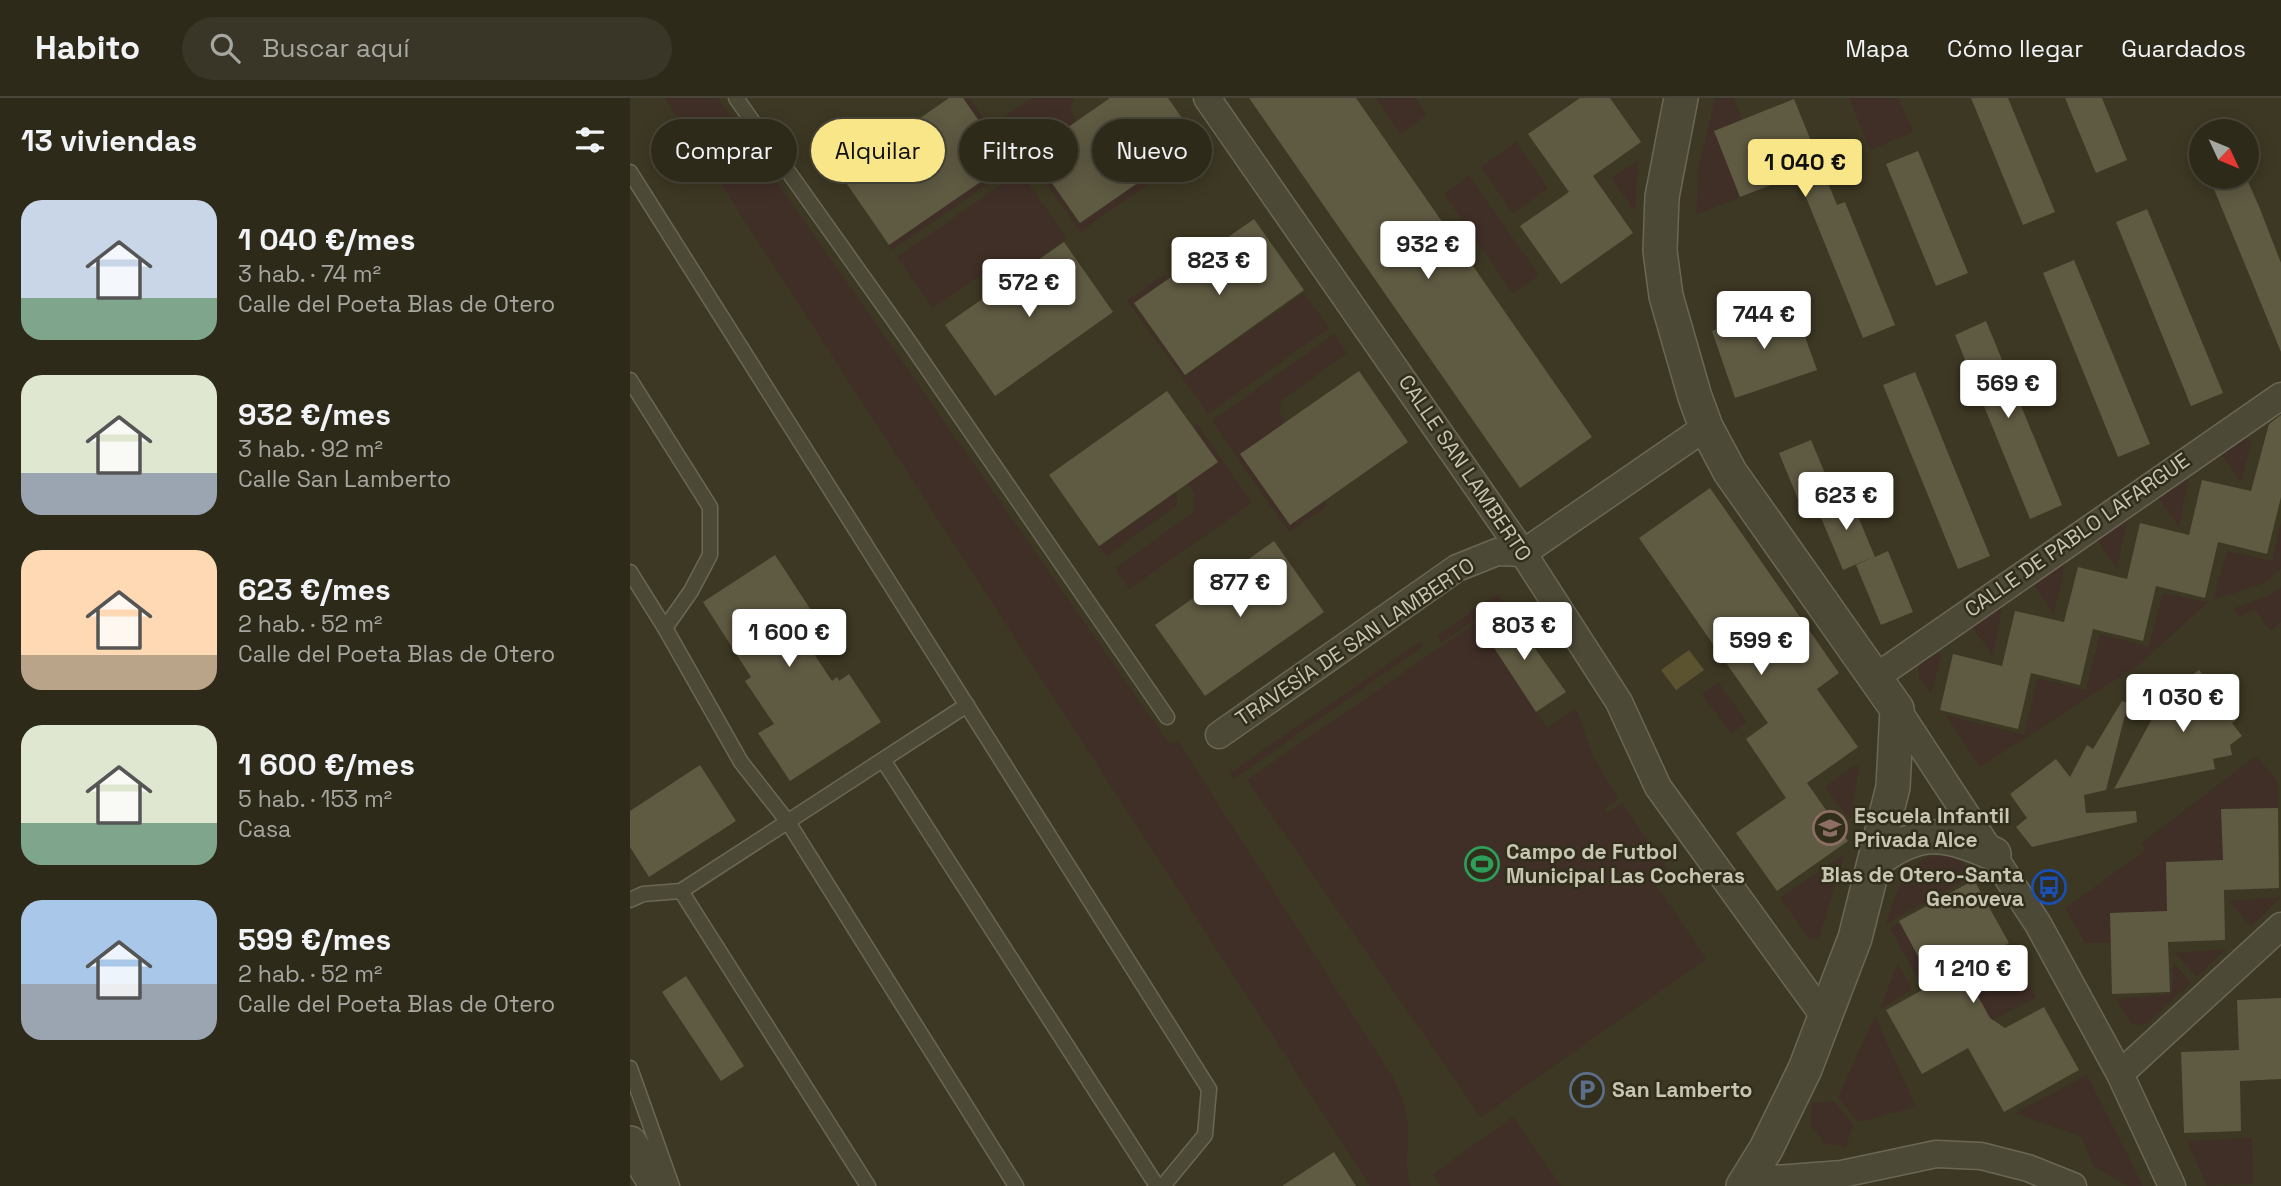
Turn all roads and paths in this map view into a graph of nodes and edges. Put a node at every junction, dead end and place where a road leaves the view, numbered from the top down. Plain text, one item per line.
1 (736, 98) edge
2 (1208, 98) edge
3 (1681, 98) edge
4 (630, 172) edge
5 (630, 380) edge
6 (2281, 396) edge
7 (1706, 427) junction
8 (1523, 553) junction
9 (630, 572) edge
10 (665, 628) junction
11 (1876, 677) junction
12 (967, 705) junction
13 (1897, 709) junction
14 (1167, 717) dead end
15 (1219, 735) dead end
16 (883, 760) junction
17 (788, 822) junction
18 (1994, 854) junction
19 (1876, 861) junction
20 (681, 891) junction
21 (630, 900) edge
22 (2281, 926) edge
23 (1826, 1018) junction
24 (630, 1068) edge
25 (2120, 1074) junction
26 (630, 1143) edge
27 (1744, 1184) edge
28 (657, 1186) edge
29 (672, 1186) edge
30 (868, 1186) edge
31 (1016, 1186) edge
32 (1157, 1186) edge
33 (1163, 1186) edge
34 (2073, 1186) edge
35 (2172, 1186) edge

1 - 14 lane
2 - 8 street, CALLE SAN LAMBERTO
3 - 7 street
4 - 12 lane
5 - 10 lane
6 - 11 street, CALLE DE PABLO LAFARGUE
7 - 8 street
7 - 11 street
8 - 15 street, TRAVESÍA DE SAN LAMBERTO
8 - 23 street, CALLE SAN LAMBERTO
9 - 10 lane
10 - 17 lane
11 - 13 street
12 - 16 lane
12 - 33 lane
13 - 18 street
13 - 19 street
16 - 17 lane
16 - 32 lane
17 - 20 lane
17 - 31 lane
18 - 19 street
18 - 25 street
19 - 23 street
20 - 21 lane
20 - 30 lane
22 - 25 street
23 - 27 street
24 - 29 lane
25 - 35 street
26 - 28 street
27 - 34 street

